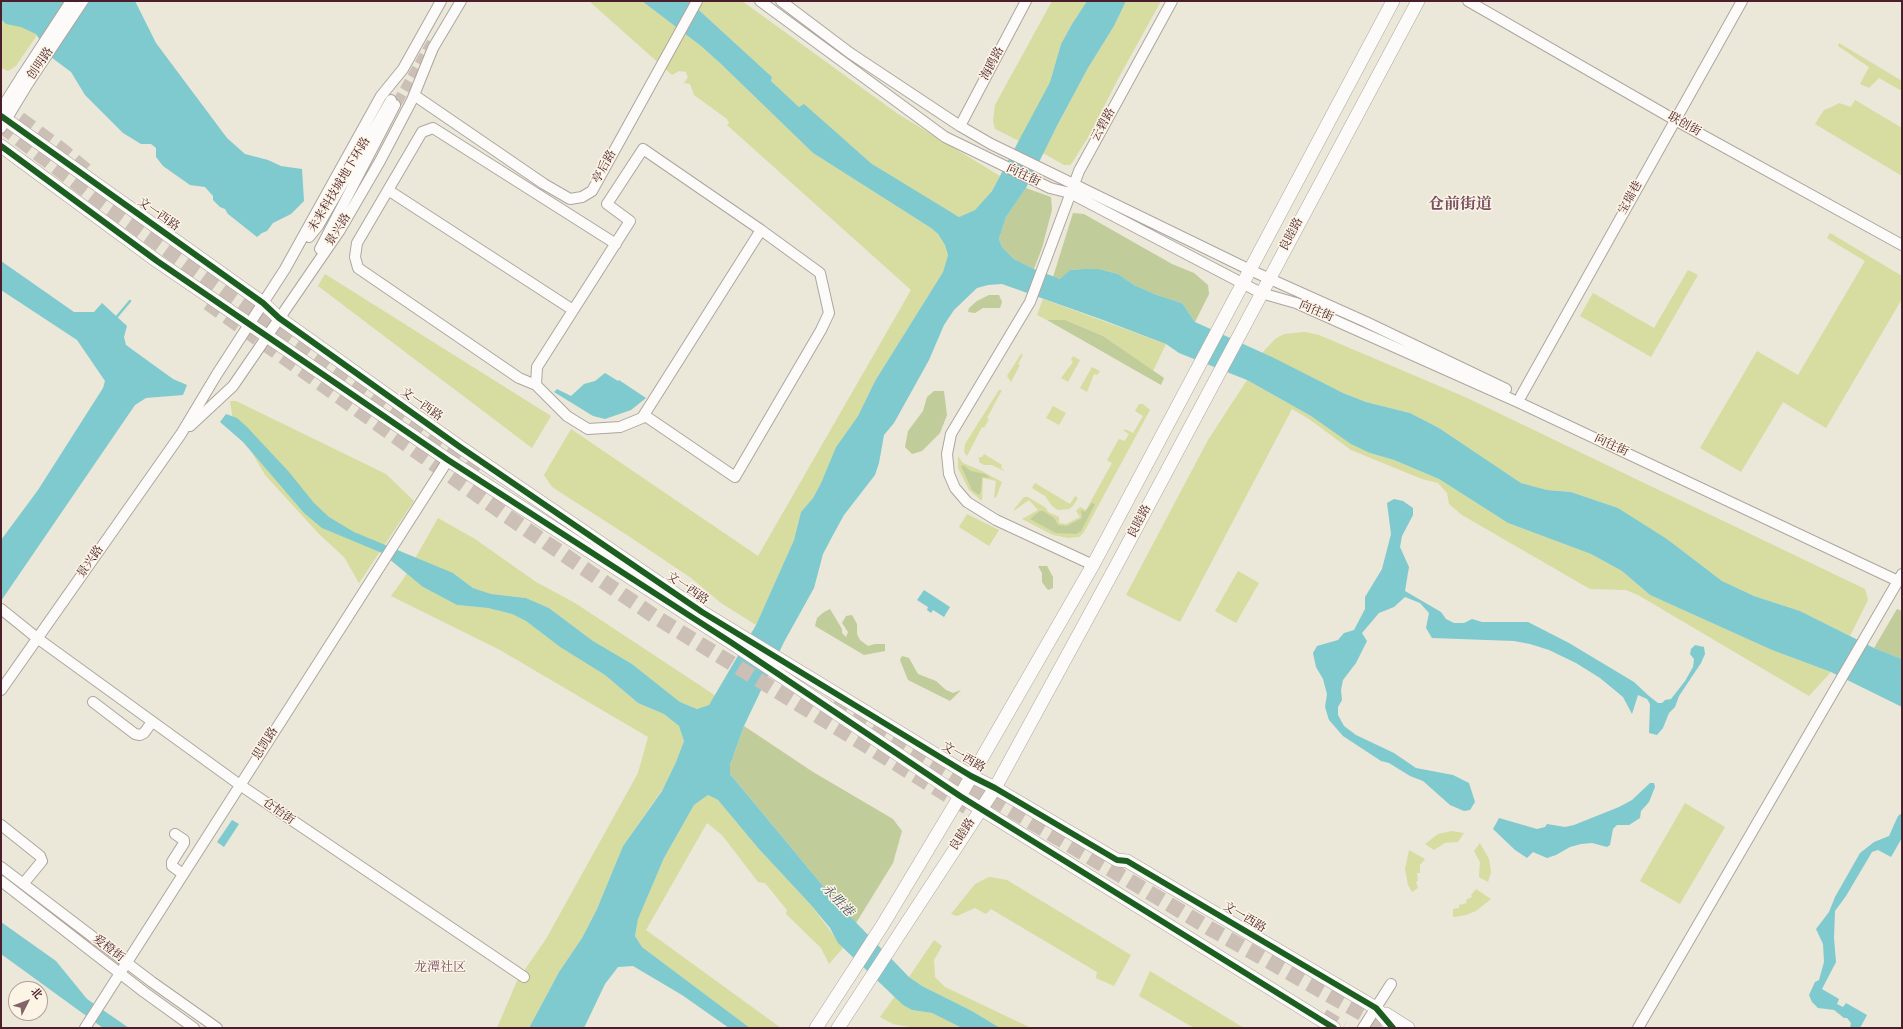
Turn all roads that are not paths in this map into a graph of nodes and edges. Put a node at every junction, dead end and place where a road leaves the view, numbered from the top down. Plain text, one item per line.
1 (71, 1) edge
2 (83, 1) edge
3 (441, 1) edge
4 (461, 1) edge
5 (697, 1) edge
6 (760, 1) edge
7 (781, 1) edge
8 (1026, 1) edge
9 (1172, 1) edge
10 (1393, 1) edge
11 (1418, 1) edge
12 (1468, 1) edge
13 (1742, 1) edge
14 (23, 79) junction
15 (414, 95) junction
16 (2, 118) edge
17 (1675, 120) junction
18 (960, 126) junction
19 (1, 146) edge
20 (1071, 188) junction
21 (388, 190) junction
22 (761, 230) junction
23 (616, 244) junction
24 (1902, 246) edge
25 (285, 269) junction
26 (1250, 270) junction
27 (306, 279) junction
28 (1269, 279) junction
29 (1243, 283) junction
30 (1261, 293) junction
31 (263, 303) junction
32 (574, 310) junction
33 (279, 318) junction
34 (249, 324) junction
35 (267, 336) junction
36 (536, 385) junction
37 (1521, 396) junction
38 (644, 415) junction
39 (181, 434) junction
40 (448, 460) junction
41 (1093, 565) junction
42 (1901, 576) edge
43 (3, 611) edge
44 (732, 637) junction
45 (37, 638) junction
46 (784, 670) junction
47 (1, 690) edge
48 (93, 702) dead end
49 (152, 722) junction
50 (971, 776) junction
51 (240, 785) junction
52 (995, 788) junction
53 (960, 796) junction
54 (980, 808) junction
55 (1, 825) edge
56 (175, 834) dead end
57 (1, 867) edge
58 (183, 874) junction
59 (1, 881) edge
60 (23, 884) junction
61 (126, 962) junction
62 (120, 972) junction
63 (524, 977) dead end
64 (1391, 984) dead end
65 (1376, 1008) junction
66 (86, 1026) edge
67 (194, 1028) edge
68 (217, 1028) edge
69 (816, 1028) edge
70 (838, 1028) edge
71 (1334, 1028) edge
72 (1363, 1028) edge
73 (1393, 1028) edge
74 (1408, 1028) edge
75 (1638, 1028) edge

1 - 14 street, 创明路, bridge
2 - 14 street, 创明路, bridge
3 - 25 street, 景兴路
4 - 15 street, 景兴路
5 - 15 street, 亭后路
6 - 20 street, 向往街
7 - 18 street
8 - 18 street, 海鸥路
9 - 20 street, 云碧路
10 - 26 main road, 良睦路
11 - 28 main road, 良睦路
12 - 17 street, 联创街
13 - 17 street, 宝瑞巷
14 - 16 street, 创明路
15 - 27 street, 景兴路
16 - 31 main road, 文一西路
17 - 24 street, 联创街
17 - 37 street, 宝瑞巷
18 - 20 street, 向往街
19 - 34 main road, 文一西路
20 - 26 street, 向往街
20 - 29 street, 向往街
20 - 41 street, 云碧路
21 - 23 street
21 - 32 street
21 - 36 street
22 - 23 street
22 - 38 street
22 - 38 street
23 - 32 street
25 - 27 street, 未来科技城地下环路
25 - 31 street, 景兴路
26 - 28 street, 向往街
26 - 29 main road, 良睦路
27 - 33 street, 景兴路
28 - 30 main road, 良睦路
28 - 37 street, 向往街
29 - 30 street, 向往街
29 - 41 main road, 良睦路
30 - 42 street, 向往街
30 - 52 main road, 良睦路
31 - 33 main road, 文一西路
31 - 34 street, 景兴路
32 - 36 street
33 - 35 street, 景兴路
33 - 44 main road, 文一西路
34 - 35 main road, 文一西路
34 - 39 street, 景兴路
35 - 39 street, 景兴路
35 - 40 main road, 文一西路
36 - 38 street
37 - 42 street, 向往街
39 - 45 street, 景兴路
40 - 44 main road, 文一西路
40 - 51 street, 思凯路
41 - 50 main road, 良睦路
42 - 75 street
43 - 45 street, 仓怡街
44 - 46 main road, 文一西路
45 - 47 street, 景兴路
45 - 49 street, 仓怡街
46 - 50 main road, 文一西路
46 - 53 main road, 文一西路
48 - 49 street
49 - 51 street, 仓怡街
50 - 52 main road, 文一西路
50 - 53 main road, 良睦路
51 - 58 street, 思凯路
51 - 63 street, 仓怡街
52 - 54 main road, 良睦路
52 - 65 main road, 文一西路
53 - 54 main road, 文一西路
53 - 69 main road, 良睦路
54 - 70 main road, 良睦路
54 - 71 main road, 文一西路
55 - 60 street
56 - 58 street
57 - 60 street, 爱橙街
58 - 61 street, 思凯路
59 - 62 street, 爱橙街
60 - 61 street, 爱橙街
61 - 62 street, 思凯路
61 - 68 street, 爱橙街
62 - 66 street, 思凯路
62 - 67 street, 爱橙街
64 - 65 street
65 - 72 street
65 - 73 main road, 文一西路
65 - 74 main road, 文一西路

